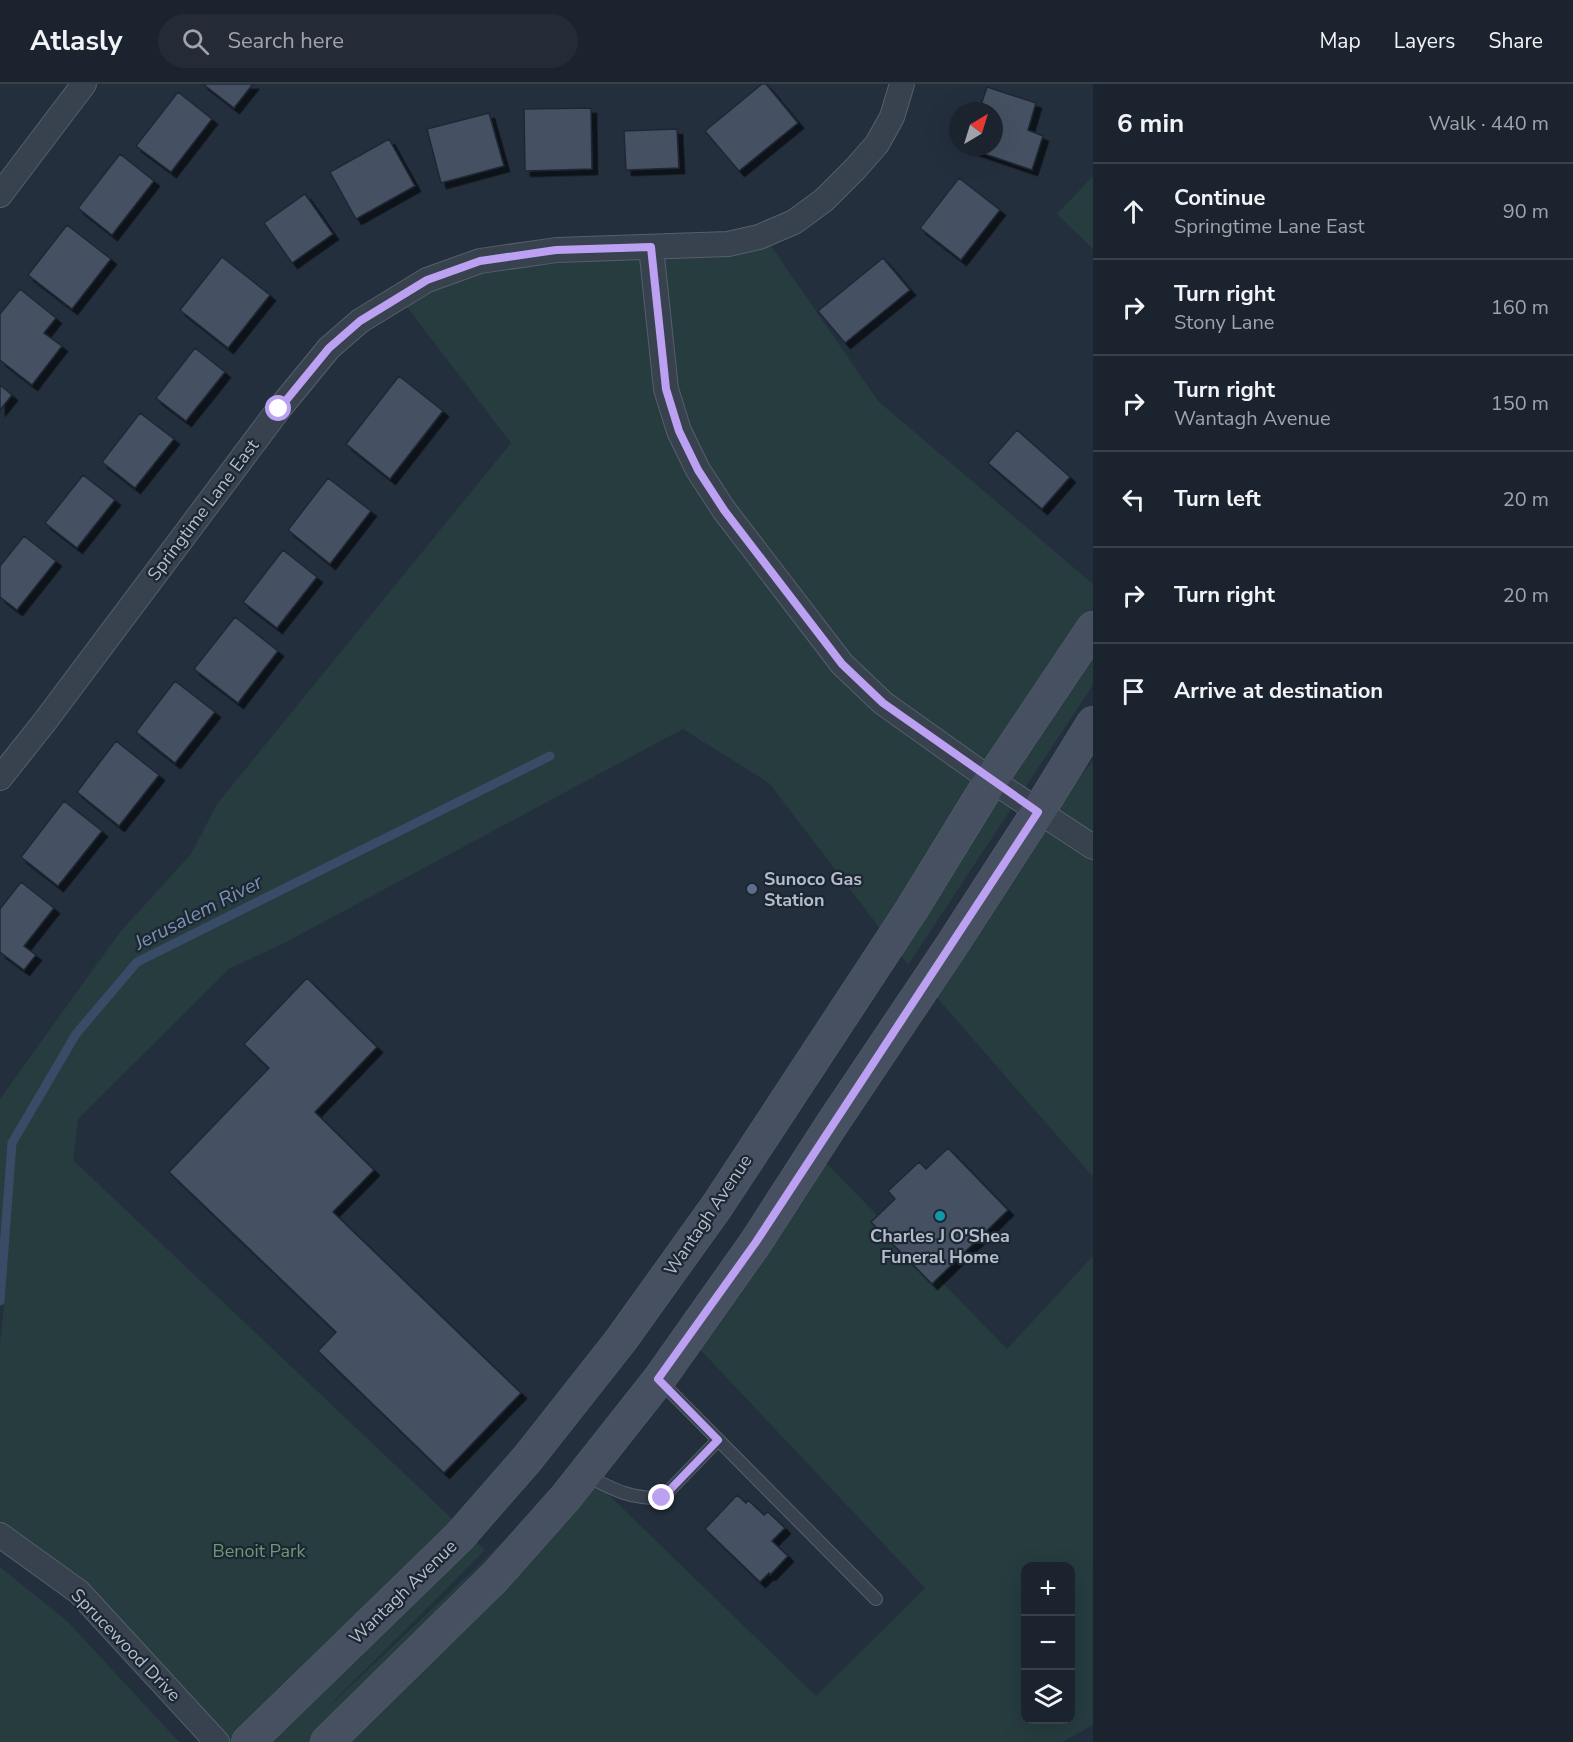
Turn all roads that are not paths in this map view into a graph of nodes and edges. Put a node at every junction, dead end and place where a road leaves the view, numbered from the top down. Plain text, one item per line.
1 (84, 84) edge
2 (902, 85) edge
3 (0, 195) edge
4 (651, 247) junction
5 (1093, 628) edge
6 (1093, 723) edge
7 (0, 778) edge
8 (991, 780) junction
9 (1038, 812) junction
10 (1093, 847) edge
11 (658, 1379) junction
12 (718, 1440) junction
13 (583, 1474) junction
14 (0, 1535) edge
15 (876, 1599) dead end
16 (217, 1742) edge
17 (248, 1742) edge
18 (327, 1742) edge

1 - 3 street
2 - 4 street, Springtime Lane East
4 - 7 street, Springtime Lane East
4 - 8 street
5 - 8 main road, Wantagh Avenue
6 - 9 main road
8 - 9 street
8 - 17 main road, Wantagh Avenue
9 - 10 street
9 - 11 main road
11 - 12 lane
11 - 13 main road
12 - 13 lane
12 - 15 lane
13 - 18 main road
14 - 16 street, Sprucewood Drive

